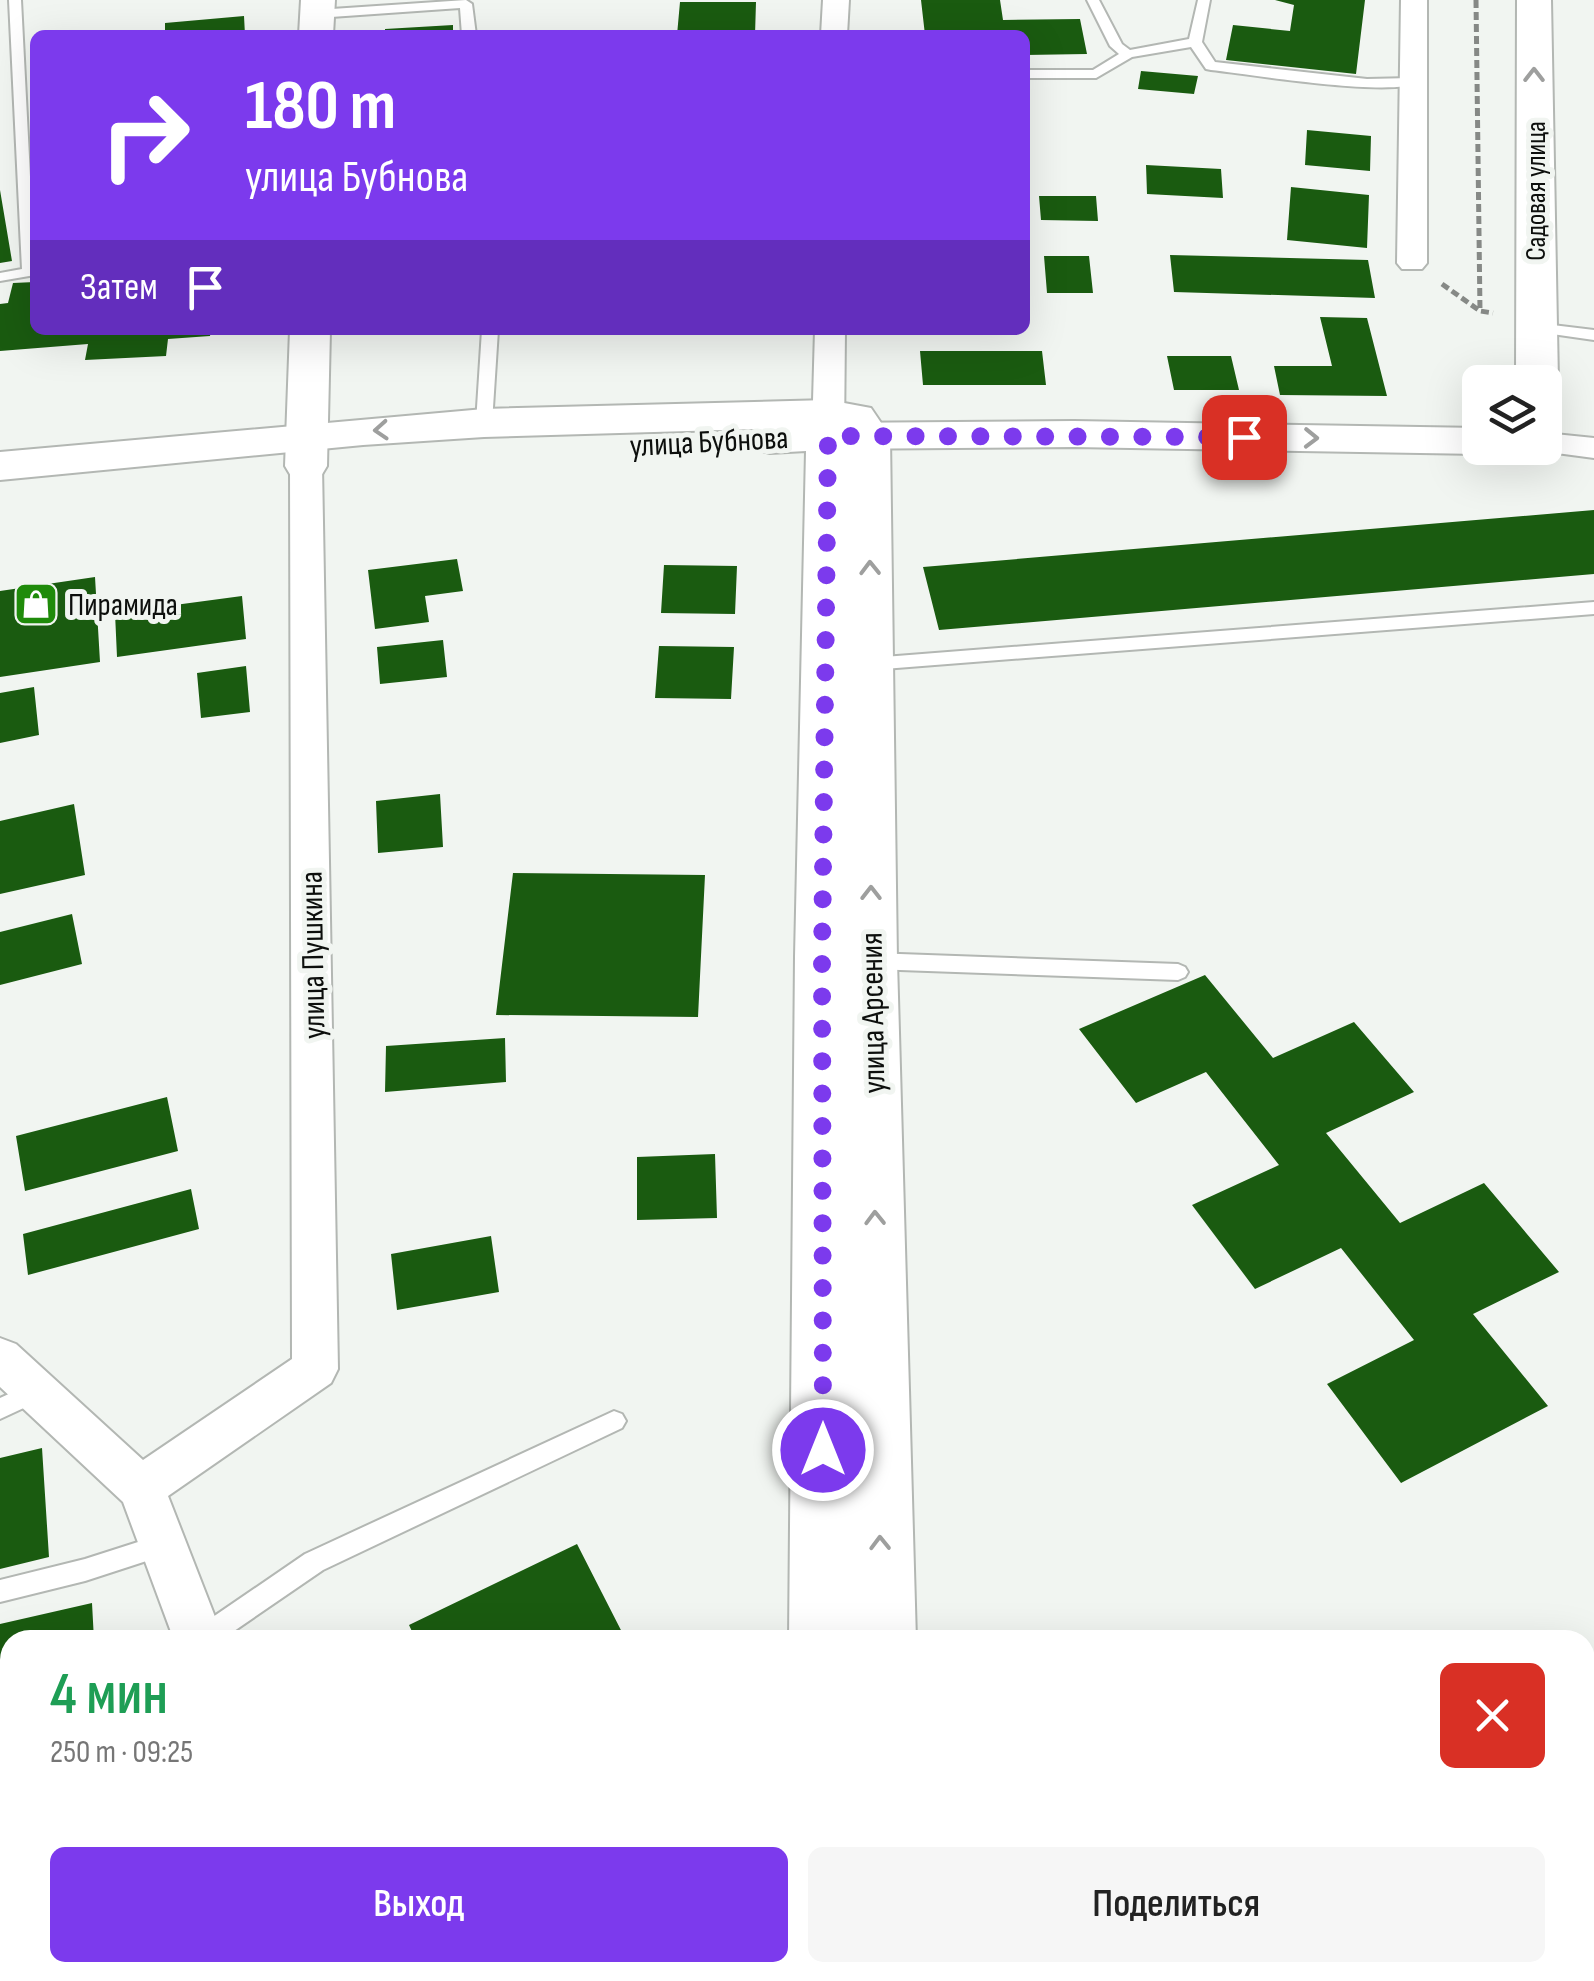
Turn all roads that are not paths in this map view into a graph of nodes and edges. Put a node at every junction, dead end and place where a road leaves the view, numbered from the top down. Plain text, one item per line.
1 (15, 0) edge
2 (836, 0) edge
3 (1093, 0) edge
4 (1204, 0) edge
5 (1414, 0) edge
6 (1534, 0) edge
7 (466, 2) edge
8 (317, 16) edge
9 (469, 30) edge
10 (834, 30) edge
11 (1195, 42) junction
12 (1128, 54) junction
13 (1030, 74) edge
14 (1412, 82) junction
15 (30, 240) edge
16 (1412, 263) dead end
17 (30, 272) edge
18 (0, 277) edge
19 (1536, 328) junction
20 (310, 335) edge
21 (490, 335) edge
22 (831, 335) edge
23 (1594, 335) edge
24 (1536, 365) edge
25 (484, 423) junction
26 (841, 428) junction
27 (1462, 441) edge
28 (1562, 445) edge
29 (1594, 448) edge
30 (306, 450) junction
31 (0, 466) edge
32 (0, 494) edge
33 (1594, 608) edge
34 (872, 664) junction
35 (870, 961) junction
36 (1178, 972) dead end
37 (0, 1358) edge
38 (18, 1400) edge
39 (614, 1420) dead end
40 (141, 1488) junction
41 (163, 1545) junction
42 (0, 1590) edge
43 (196, 1630) edge
44 (215, 1630) edge
45 (823, 1630) edge
46 (882, 1630) edge

1 - 15 lane
2 - 10 street
3 - 12 lane
4 - 11 lane
5 - 14 street
19 -> 6 street, Садовая улица
7 - 8 lane
7 - 9 lane
11 - 12 lane
11 - 14 lane
12 - 13 lane
14 - 16 street
17 - 18 lane
19 - 23 lane
19 - 24 street, Садовая улица
20 - 30 street, улица Пушкина
21 - 25 lane
22 - 26 street, улица Арсения
25 - 26 main road, улица Бубнова
25 -> 30 main road, улица Бубнова
26 -> 27 street, улица Бубнова
26 - 30 main road, улица Бубнова
34 -> 26 main road, улица Арсения
26 - 45 main road, улица Арсения
28 - 29 street
30 - 31 main road, улица Бубнова
30 - 32 main road, улица Бубнова
30 - 40 street, улица Пушкина
33 - 34 lane
35 -> 34 main road, улица Арсения
35 - 36 lane
46 -> 35 main road, улица Арсения
37 - 38 street
38 - 40 street
39 - 44 lane
40 - 41 street
41 - 42 lane
41 - 43 street

